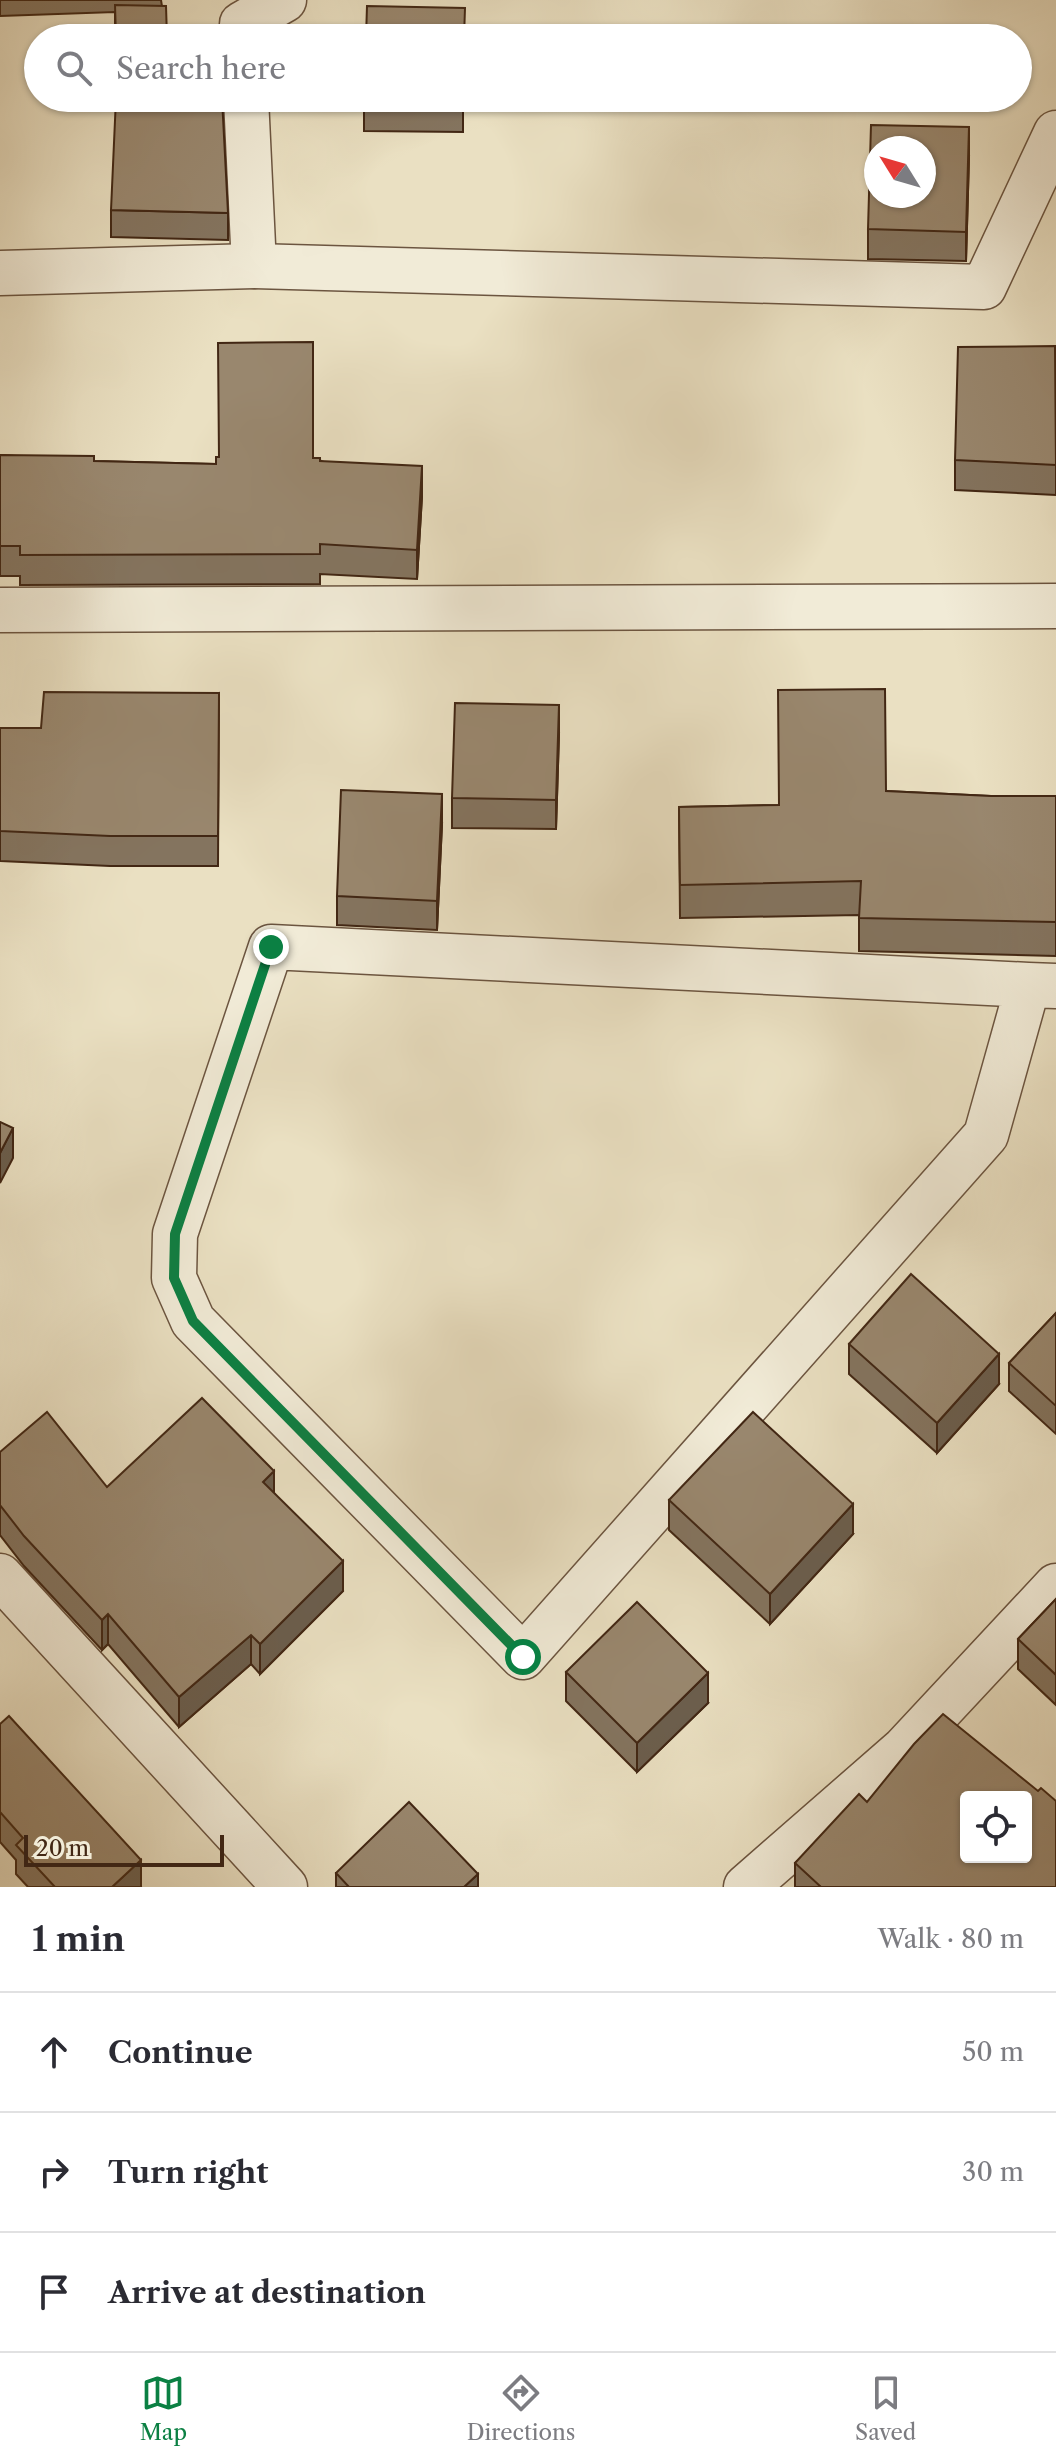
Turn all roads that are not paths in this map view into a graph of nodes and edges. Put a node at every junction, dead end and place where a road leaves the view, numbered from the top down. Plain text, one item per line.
1 (284, 0) edge
2 (242, 24) edge
3 (247, 112) edge
4 (1056, 133) edge
5 (254, 266) junction
6 (0, 273) edge
7 (1056, 606) edge
8 (0, 610) edge
9 (1042, 985) edge
10 (0, 1576) edge
11 (1056, 1586) edge
12 (285, 1887) edge
13 (746, 1887) edge

1 - 2 street
3 - 5 street
4 - 5 street
5 - 6 street
7 - 8 street
9 - 9 street
10 - 12 street
11 - 13 street

